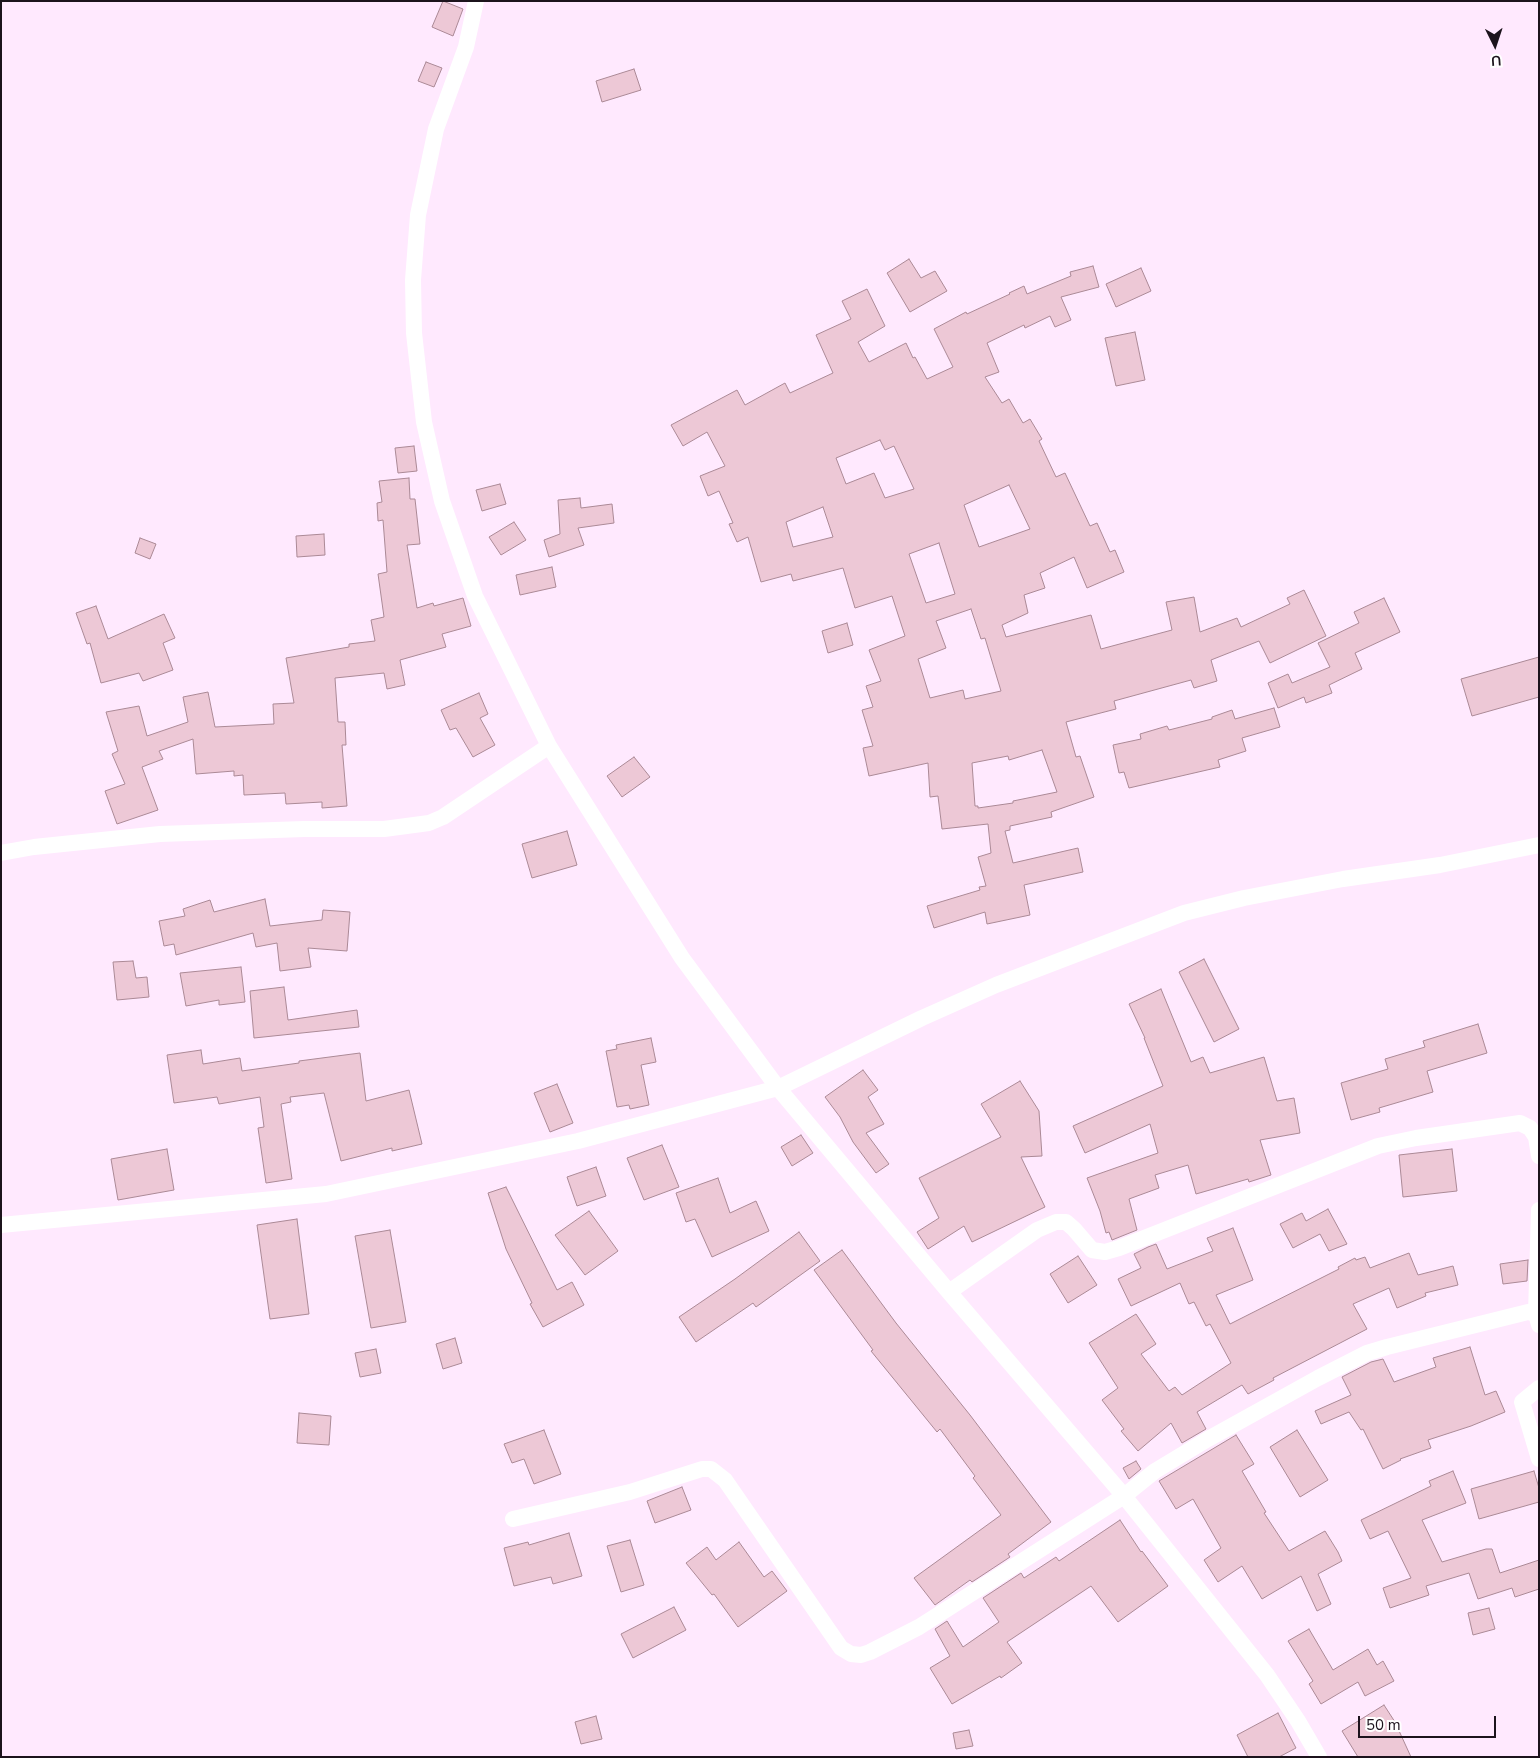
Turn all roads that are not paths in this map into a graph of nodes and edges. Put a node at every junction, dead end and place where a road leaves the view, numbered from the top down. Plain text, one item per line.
1 (476, 1) edge
2 (549, 746) junction
3 (1539, 845) edge
4 (1, 853) edge
5 (778, 1088) junction
6 (1539, 1156) edge
7 (1539, 1210) edge
8 (1, 1225) edge
9 (948, 1292) junction
10 (1537, 1319) edge
11 (1539, 1388) edge
12 (1539, 1459) edge
13 (1124, 1496) junction
14 (512, 1519) dead end
15 (1319, 1757) edge

1 - 2 street
2 - 4 street
2 - 5 street
3 - 5 street
5 - 8 street
5 - 9 street
6 - 9 street
7 - 10 street
9 - 13 street
10 - 13 street
11 - 12 street
13 - 14 street
13 - 15 street

